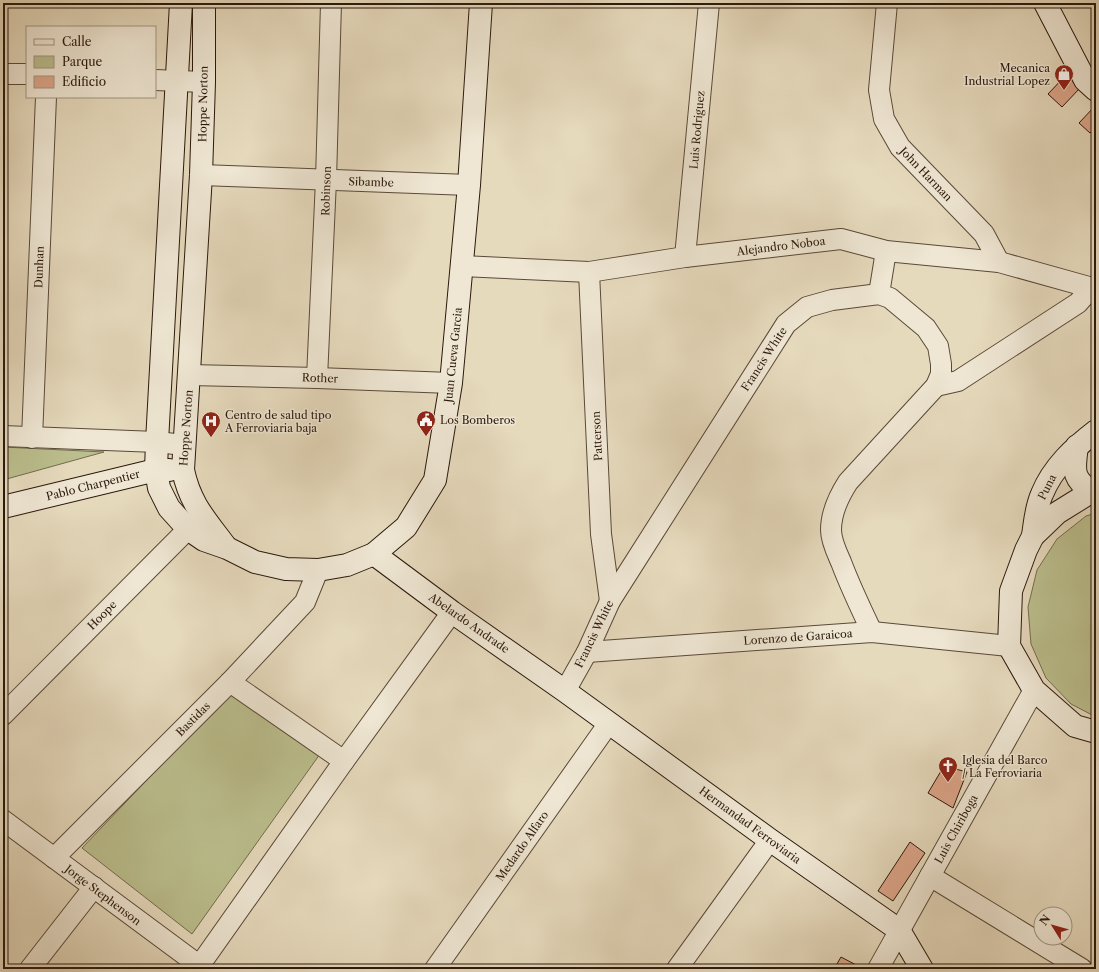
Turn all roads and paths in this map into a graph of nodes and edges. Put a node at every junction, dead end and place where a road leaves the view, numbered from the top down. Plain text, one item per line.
1 (181, 3) edge
2 (204, 3) edge
3 (331, 3) edge
4 (481, 3) edge
5 (709, 3) edge
6 (888, 3) edge
7 (1045, 3) edge
8 (3, 74) edge
9 (26, 74) edge
10 (156, 80) edge
11 (177, 81) junction
12 (204, 82) junction
13 (1096, 90) edge
14 (46, 98) edge
15 (201, 175) junction
16 (326, 180) junction
17 (469, 185) junction
18 (886, 251) junction
19 (685, 257) junction
20 (999, 262) junction
21 (462, 266) junction
22 (589, 272) junction
23 (1094, 288) edge
24 (879, 294) junction
25 (189, 375) junction
26 (317, 378) junction
27 (450, 383) junction
28 (936, 386) junction
29 (1096, 431) edge
30 (3, 436) edge
31 (32, 438) junction
32 (157, 442) junction
33 (184, 445) junction
34 (1077, 446) junction
35 (156, 470) junction
36 (183, 470) junction
37 (1095, 493) edge
38 (3, 507) edge
39 (195, 522) junction
40 (1033, 536) junction
41 (227, 548) joint
42 (374, 554) junction
43 (318, 570) junction
44 (610, 601) junction
45 (452, 612) junction
46 (872, 632) junction
47 (1009, 646) junction
48 (586, 652) junction
49 (230, 682) junction
50 (1034, 690) junction
51 (565, 691) junction
52 (3, 715) edge
53 (609, 723) junction
54 (1096, 732) edge
55 (344, 761) junction
56 (3, 820) edge
57 (770, 840) junction
58 (54, 858) junction
59 (930, 876) junction
60 (94, 887) junction
61 (899, 930) junction
62 (200, 968) edge
63 (30, 969) edge
64 (435, 969) edge
65 (677, 969) edge
66 (878, 969) edge
67 (922, 969) edge
68 (1082, 969) edge

1 - 11 street, Hoppe Norton
2 - 12 street, Hoppe Norton
3 - 16 street, Robinson
4 - 17 street, Juan Cueva Garcia
5 - 19 street, Luis Rodriguez
6 - 20 street, John Harman
7 - 13 street
8 - 9 street
10 - 11 street
11 - 12 street
11 - 32 street, Hoppe Norton
12 - 15 street, Hoppe Norton
14 - 31 street, Dunhan
15 - 16 street, Sibambe
15 - 25 street, Hoppe Norton
16 - 17 street, Sibambe
16 - 26 street, Robinson
17 - 21 street, Juan Cueva Garcia
18 - 19 street, Alejandro Noboa
18 - 20 street, Alejandro Noboa
18 - 24 street
19 - 22 street, Alejandro Noboa
20 - 23 street, Alejandro Noboa
21 - 22 street, Alejandro Noboa
21 - 27 street, Juan Cueva Garcia
22 - 44 street, Patterson
23 - 28 street
24 - 28 street
24 - 44 street, Francis White
25 - 26 street, Rother
25 - 33 street, Hoppe Norton
26 - 27 street, Rother
27 - 42 street, Juan Cueva Garcia
28 - 46 street
29 - 34 street, Puna
30 - 31 street
31 - 32 street
32 - 33 street
32 - 35 street, Hoppe Norton
33 - 36 street, Hoppe Norton
34 - 37 street
34 - 40 street, Puna
35 - 36 street, Pablo Charpentier
35 - 38 street, Pablo Charpentier
35 - 39 street, Hoppe Norton
36 - 39 street, Hoppe Norton
37 - 40 street
39 - 41 street, Hoppe Norton
39 - 52 street, Hoope
40 - 47 street
41 - 43 street, Juan Cueva Garcia
42 - 43 street, Juan Cueva Garcia
42 - 45 street, Abelardo Andrade
43 - 49 street, Bastidas
44 - 48 street, Francis White
45 - 51 street, Abelardo Andrade
45 - 55 street
46 - 47 street, Lorenzo de Garaicoa
46 - 48 street, Lorenzo de Garaicoa
47 - 50 street
48 - 51 street, Francis White
49 - 55 street
49 - 58 street, Bastidas
50 - 54 street
50 - 59 street, Luis Chiriboga
51 - 53 street, Hermandad Ferroviaria
53 - 57 street, Hermandad Ferroviaria
53 - 64 street, Medardo Alfaro
55 - 62 street
56 - 58 street, Jorge Stephenson
57 - 61 street, Hermandad Ferroviaria
57 - 65 street
58 - 60 street, Jorge Stephenson
59 - 61 street, Luis Chiriboga
59 - 68 street
60 - 62 street, Jorge Stephenson
60 - 63 street
61 - 66 street, Luis Chiriboga
61 - 67 street, Hermandad Ferroviaria

